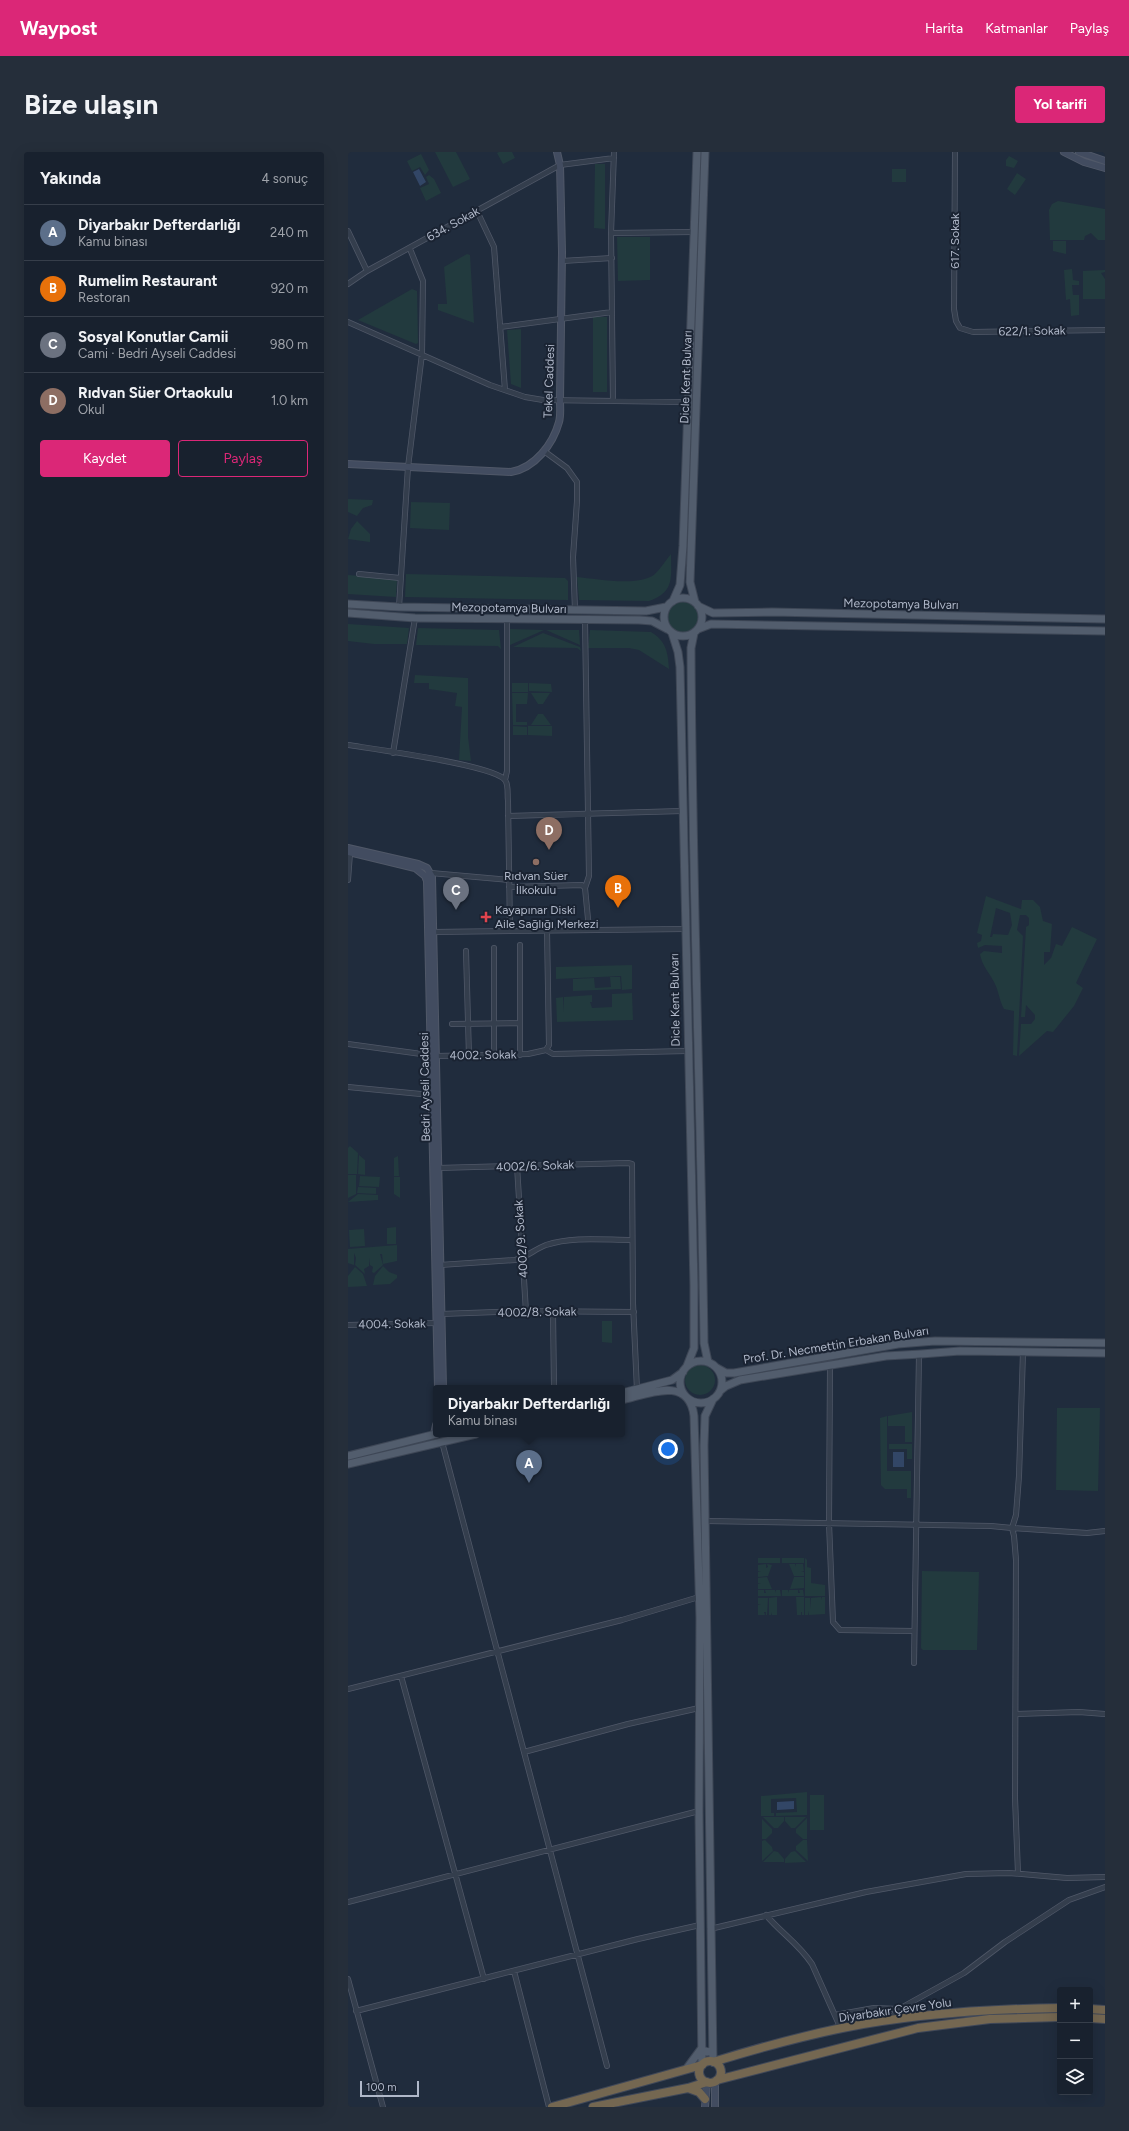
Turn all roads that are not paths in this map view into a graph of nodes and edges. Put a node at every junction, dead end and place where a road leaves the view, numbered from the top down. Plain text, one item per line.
1 (557, 152) edge
2 (614, 152) edge
3 (697, 152) edge
4 (705, 152) edge
5 (955, 152) edge
6 (1064, 152) edge
7 (1079, 152) edge
8 (614, 158) junction
9 (1105, 161) edge
10 (560, 165) junction
11 (1105, 168) edge
12 (477, 211) junction
13 (348, 231) edge
14 (694, 232) junction
15 (611, 233) junction
16 (410, 249) junction
17 (612, 258) junction
18 (562, 261) junction
19 (367, 271) junction
20 (348, 284) edge
21 (612, 312) junction
22 (562, 319) junction
23 (348, 322) edge
24 (500, 327) junction
25 (960, 328) joint
26 (1105, 330) edge
27 (422, 354) junction
28 (505, 390) junction
29 (560, 400) junction
30 (612, 401) junction
31 (688, 402) junction
32 (544, 451) junction
33 (348, 464) edge
34 (408, 467) junction
35 (359, 574) dead end
36 (400, 578) junction
37 (673, 601) junction
38 (348, 604) edge
39 (696, 604) junction
40 (399, 607) junction
41 (666, 607) junction
42 (575, 610) junction
43 (348, 613) edge
44 (415, 618) junction
45 (507, 619) junction
46 (1105, 619) edge
47 (585, 620) junction
48 (669, 631) junction
49 (696, 631) junction
50 (1105, 631) edge
51 (348, 745) edge
52 (393, 753) junction
53 (505, 780) junction
54 (682, 811) junction
55 (587, 814) junction
56 (508, 816) junction
57 (349, 851) edge
58 (430, 873) junction
59 (348, 880) edge
60 (510, 880) junction
61 (509, 887) junction
62 (585, 888) junction
63 (685, 929) junction
64 (589, 930) junction
65 (510, 931) junction
66 (547, 931) junction
67 (433, 932) junction
68 (520, 945) dead end
69 (494, 948) dead end
70 (466, 951) dead end
71 (494, 1023) junction
72 (520, 1023) junction
73 (452, 1024) dead end
74 (468, 1024) junction
75 (348, 1044) edge
76 (546, 1050) junction
77 (687, 1050) junction
78 (494, 1055) junction
79 (520, 1055) junction
80 (433, 1056) junction
81 (469, 1056) junction
82 (348, 1087) edge
83 (432, 1095) junction
84 (517, 1166) junction
85 (438, 1168) junction
86 (632, 1240) junction
87 (522, 1258) junction
88 (440, 1265) junction
89 (526, 1312) junction
90 (553, 1312) junction
91 (634, 1312) junction
92 (441, 1314) junction
93 (436, 1323) junction
94 (348, 1325) edge
95 (1105, 1343) edge
96 (1023, 1352) junction
97 (1105, 1353) edge
98 (919, 1354) junction
99 (708, 1362) junction
100 (830, 1366) junction
101 (717, 1368) junction
102 (685, 1369) junction
103 (438, 1385) edge
104 (443, 1385) edge
105 (554, 1385) edge
106 (637, 1390) junction
107 (721, 1390) junction
108 (625, 1392) edge
109 (687, 1397) junction
110 (625, 1399) edge
111 (713, 1399) junction
112 (433, 1435) edge
113 (463, 1437) edge
114 (442, 1442) junction
115 (348, 1456) edge
116 (348, 1464) edge
117 (706, 1522) junction
118 (829, 1523) junction
119 (916, 1525) junction
120 (1012, 1528) junction
121 (1105, 1531) edge
122 (699, 1597) junction
123 (914, 1632) junction
124 (499, 1651) junction
125 (914, 1663) dead end
126 (401, 1676) junction
127 (348, 1689) edge
128 (699, 1708) junction
129 (1016, 1714) junction
130 (1105, 1714) edge
131 (524, 1752) junction
132 (698, 1811) junction
133 (549, 1850) junction
134 (457, 1874) junction
135 (1018, 1874) junction
136 (1105, 1877) edge
137 (1105, 1887) edge
138 (348, 1902) edge
139 (766, 1915) junction
140 (700, 1925) junction
141 (710, 1929) junction
142 (578, 1954) junction
143 (514, 1971) junction
144 (348, 1979) edge
145 (484, 1979) junction
146 (899, 2008) junction
147 (1057, 2008) edge
148 (1093, 2009) edge
149 (1105, 2010) edge
150 (356, 2011) junction
151 (835, 2014) junction
152 (1057, 2017) edge
153 (1093, 2018) edge
154 (1105, 2019) edge
155 (889, 2020) junction
156 (841, 2028) junction
157 (701, 2049) junction
158 (712, 2051) junction
159 (713, 2062) junction
160 (702, 2065) junction
161 (607, 2066) dead end
162 (687, 2068) junction
163 (713, 2081) junction
164 (688, 2088) junction
165 (705, 2103) edge
166 (383, 2107) edge
167 (551, 2107) edge
168 (593, 2107) edge
169 (715, 2107) edge

1 - 10 main road, Tekel Caddesi
2 - 8 street
3 - 14 main road, Dicle Kent Bulvarı
4 - 39 main road, Dicle Kent Bulvarı
5 - 25 street, 617. Sokak
6 - 11 main road
7 - 9 main road
8 - 10 street
8 - 15 street
10 - 12 street, 634. Sokak
10 - 18 main road, Tekel Caddesi
12 - 16 street, 634. Sokak
12 - 24 street
13 - 19 street
14 - 15 street
14 - 31 main road, Dicle Kent Bulvarı
15 - 17 street
16 - 19 street, 634. Sokak
16 - 27 street
17 - 18 street
17 - 21 street
18 - 22 main road, Tekel Caddesi
19 - 20 street, 634. Sokak
21 - 22 street
21 - 30 street
22 - 24 street
22 - 29 main road, Tekel Caddesi
23 - 27 street
24 - 28 street
25 - 26 street, 622/1. Sokak
27 - 28 street
27 - 34 street
28 - 29 street
29 - 30 street
29 - 32 main road, Tekel Caddesi
30 - 31 street
31 - 37 main road, Dicle Kent Bulvarı
32 - 34 main road, Tekel Caddesi
32 - 42 street
33 - 34 main road, Tekel Caddesi
34 - 36 street
35 - 36 street
36 - 40 street
37 - 39 main road
37 - 41 main road
38 - 40 main road, Mezopotamya Bulvarı
39 - 46 main road, Mezopotamya Bulvarı
39 - 49 main road
40 - 42 main road, Mezopotamya Bulvarı
41 - 42 main road, Mezopotamya Bulvarı
41 - 48 main road
43 - 44 main road, Mezopotamya Bulvarı
44 - 45 main road, Mezopotamya Bulvarı
44 - 52 street
45 - 47 main road, Mezopotamya Bulvarı
45 - 53 street
47 - 48 main road, Mezopotamya Bulvarı
47 - 55 street
48 - 49 main road
48 - 54 main road, Dicle Kent Bulvarı
49 - 50 main road, Mezopotamya Bulvarı
49 - 99 main road, Dicle Kent Bulvarı
51 - 52 street
52 - 53 street
53 - 56 street
54 - 55 street
54 - 63 main road, Dicle Kent Bulvarı
55 - 56 street
55 - 62 street
56 - 60 street
57 - 58 main road
57 - 59 street
57 - 80 main road, Bedri Ayseli Caddesi
58 - 60 street
58 - 67 main road, Bedri Ayseli Caddesi
60 - 61 street
61 - 62 street
61 - 65 street
62 - 64 street
63 - 64 street
63 - 77 main road, Dicle Kent Bulvarı
64 - 66 street
65 - 66 street
65 - 67 street
66 - 76 street
67 - 80 main road, Bedri Ayseli Caddesi
68 - 72 street
69 - 71 street
70 - 74 street
71 - 72 street
71 - 74 street
71 - 78 street
72 - 79 street
73 - 74 street
74 - 81 street
75 - 80 street, 4002. Sokak
76 - 77 street
76 - 79 street, 4002. Sokak
77 - 102 main road, Dicle Kent Bulvarı
78 - 79 street, 4002. Sokak
78 - 81 street, 4002. Sokak
80 - 81 street, 4002. Sokak
80 - 83 main road, Bedri Ayseli Caddesi
80 - 85 main road, Bedri Ayseli Caddesi
82 - 83 street
83 - 93 main road, Bedri Ayseli Caddesi
84 - 85 street, 4002/6. Sokak
84 - 86 street, 4002/6. Sokak
84 - 87 street, 4002/9. Sokak
85 - 88 main road, Bedri Ayseli Caddesi
86 - 87 street
86 - 91 street
87 - 88 street
87 - 89 street, 4002/9. Sokak
88 - 92 main road, Bedri Ayseli Caddesi
89 - 90 street, 4002/8. Sokak
89 - 92 street, 4002/8. Sokak
90 - 91 street, 4002/8. Sokak
90 - 105 street
91 - 106 street
92 - 104 main road, Bedri Ayseli Caddesi
93 - 94 street, 4004. Sokak
93 - 103 main road, Bedri Ayseli Caddesi
95 - 101 main road, Prof. Dr. Necmettin Erbakan Bulvarı
96 - 97 main road, Prof. Dr. Necmettin Erbakan Bulvarı
96 - 98 main road, Prof. Dr. Necmettin Erbakan Bulvarı
96 - 120 street
98 - 100 main road, Prof. Dr. Necmettin Erbakan Bulvarı
98 - 119 street
99 - 101 main road
99 - 102 main road
100 - 107 main road, Prof. Dr. Necmettin Erbakan Bulvarı
100 - 118 street
101 - 107 main road
102 - 106 main road
102 - 109 main road
106 - 108 main road
107 - 111 main road
109 - 110 main road
109 - 111 main road
109 - 122 main road
111 - 117 main road
112 - 115 main road
113 - 114 main road
114 - 116 main road
114 - 124 street
117 - 118 street
117 - 141 main road
118 - 119 street
118 - 123 street
119 - 120 street
119 - 123 street
120 - 121 street
120 - 129 street
122 - 124 street
122 - 128 main road
123 - 125 street
124 - 126 street
124 - 131 street
126 - 127 street
126 - 134 street
128 - 131 street
128 - 132 main road
129 - 130 street
129 - 135 street
131 - 133 street
132 - 133 street
132 - 140 main road
133 - 134 street
133 - 142 street
134 - 138 street
134 - 145 street
135 - 136 street
135 - 139 street
137 - 146 street
139 - 141 street
139 - 151 street
140 - 142 street
140 - 157 main road
141 - 158 main road
142 - 143 street
142 - 161 street
143 - 145 street
143 - 167 street
144 - 150 street
145 - 150 street
146 - 151 street
146 - 155 street
147 - 155 highway, Diyarbakır Çevre Yolu
148 - 149 highway
150 - 166 street
151 - 156 street
152 - 163 highway, Diyarbakır Çevre Yolu
153 - 154 highway
155 - 156 highway, Diyarbakır Çevre Yolu
156 - 159 highway, Diyarbakır Çevre Yolu
157 - 158 main road
157 - 160 main road
157 - 162 main road
158 - 159 main road
159 - 160 highway
159 - 163 highway
160 - 162 highway
160 - 163 highway
162 - 167 highway
163 - 164 highway, Diyarbakır Çevre Yolu
163 - 165 main road
163 - 169 main road
164 - 165 highway
164 - 168 highway, Diyarbakır Çevre Yolu

